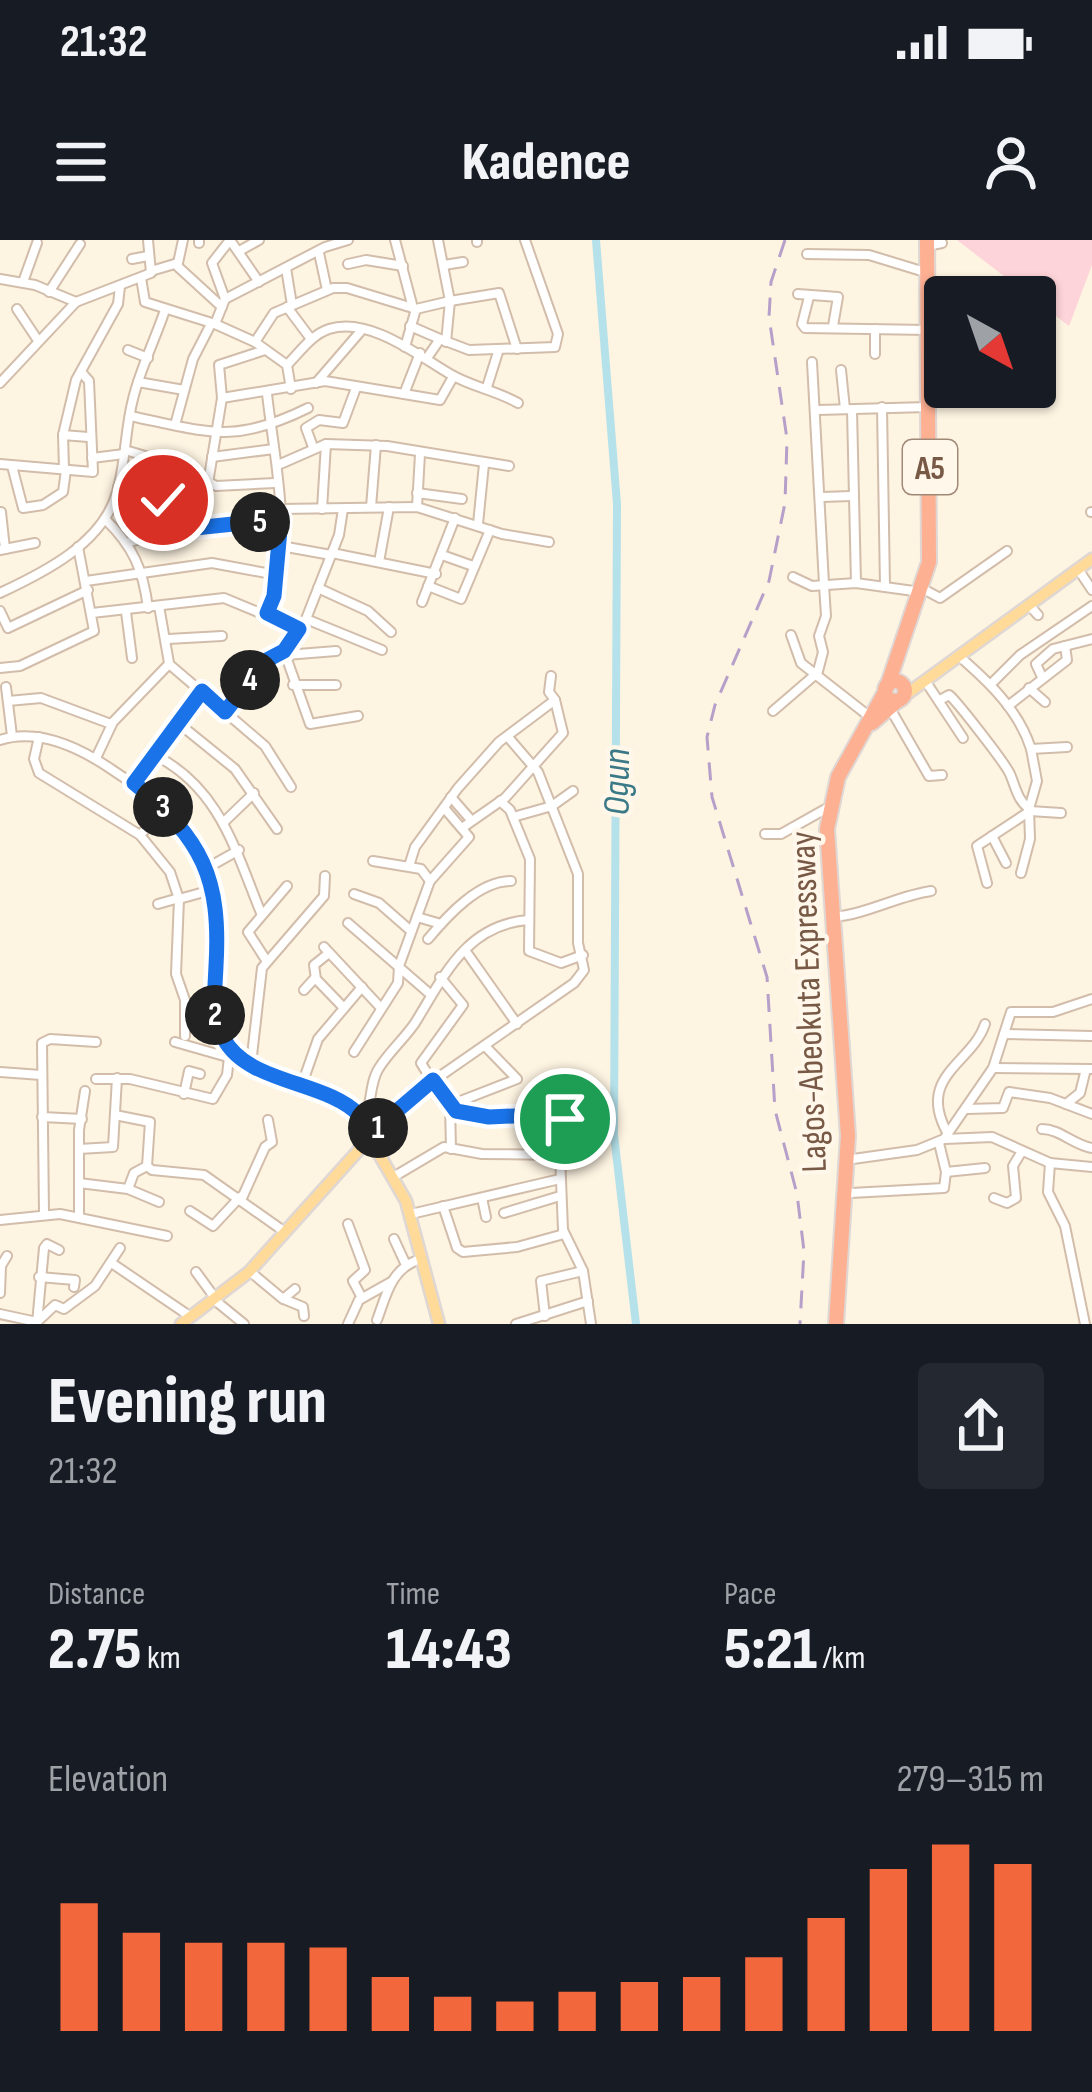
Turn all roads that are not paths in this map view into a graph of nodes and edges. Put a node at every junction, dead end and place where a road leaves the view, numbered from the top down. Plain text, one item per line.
1 (148, 240) edge
2 (183, 240) edge
3 (259, 240) edge
4 (348, 240) edge
5 (395, 240) edge
6 (438, 240) edge
7 (525, 240) edge
8 (934, 242) edge
9 (37, 243) dead end
10 (80, 244) dead end
11 (322, 247) edge
12 (241, 250) junction
13 (807, 254) dead end
14 (148, 256) junction
15 (132, 259) dead end
16 (463, 262) dead end
17 (175, 264) junction
18 (348, 264) dead end
19 (444, 265) junction
20 (403, 266) junction
21 (286, 268) junction
22 (151, 271) junction
23 (929, 274) joint
24 (140, 278) junction
25 (0, 279) edge
26 (23, 282) junction
27 (259, 282) junction
28 (120, 286) junction
29 (327, 290) junction
30 (49, 292) junction
31 (798, 294) dead end
32 (809, 297) junction
33 (76, 302) junction
34 (450, 302) junction
35 (224, 303) junction
36 (290, 306) junction
37 (414, 308) junction
38 (17, 309) dead end
39 (165, 310) junction
40 (212, 325) junction
41 (410, 326) junction
42 (833, 328) junction
43 (875, 329) junction
44 (924, 330) edge
45 (361, 332) junction
46 (37, 339) junction
47 (311, 339) junction
48 (443, 341) junction
49 (255, 342) junction
50 (405, 347) junction
51 (499, 349) junction
52 (518, 349) junction
53 (128, 350) dead end
54 (265, 350) junction
55 (875, 354) dead end
56 (424, 355) junction
57 (148, 358) junction
58 (812, 362) dead end
59 (287, 365) junction
60 (841, 370) dead end
61 (82, 373) junction
62 (453, 377) junction
63 (0, 382) edge
64 (137, 382) junction
65 (316, 383) junction
66 (488, 387) junction
67 (356, 388) junction
68 (291, 389) junction
69 (184, 390) junction
70 (267, 394) junction
71 (404, 394) junction
72 (222, 398) junction
73 (518, 403) dead end
74 (308, 407) dead end
75 (882, 407) junction
76 (924, 407) edge
77 (930, 408) edge
78 (817, 410) junction
79 (848, 410) junction
80 (130, 416) junction
81 (175, 425) junction
82 (271, 427) junction
83 (63, 435) junction
84 (215, 435) junction
85 (88, 437) junction
86 (326, 444) junction
87 (376, 445) junction
88 (313, 446) junction
89 (274, 449) junction
90 (124, 452) junction
91 (420, 454) junction
92 (212, 457) junction
93 (92, 458) junction
94 (0, 464) edge
95 (484, 464) junction
96 (278, 465) junction
97 (12, 466) junction
98 (509, 466) dead end
99 (65, 470) junction
100 (208, 483) junction
101 (275, 483) junction
102 (118, 488) junction
103 (417, 493) junction
104 (822, 496) junction
105 (851, 496) junction
106 (462, 499) dead end
107 (370, 507) junction
108 (388, 507) junction
109 (417, 507) junction
110 (322, 509) junction
111 (343, 509) junction
112 (1, 512) edge
113 (280, 514) junction
114 (455, 518) junction
115 (104, 519) junction
116 (478, 524) junction
117 (195, 528) junction
118 (490, 530) junction
119 (129, 542) junction
120 (549, 542) dead end
121 (34, 543) dead end
122 (281, 545) junction
123 (78, 547) junction
124 (3, 549) edge
125 (1007, 551) dead end
126 (332, 554) junction
127 (442, 555) junction
128 (1092, 559) edge
129 (379, 562) junction
130 (473, 566) junction
131 (1078, 569) junction
132 (277, 574) junction
133 (436, 574) junction
134 (142, 575) junction
135 (793, 577) dead end
136 (856, 583) junction
137 (88, 585) junction
138 (824, 585) junction
139 (428, 586) junction
140 (885, 586) junction
141 (318, 588) junction
142 (1092, 590) edge
143 (925, 592) junction
144 (0, 593) edge
145 (422, 602) dead end
146 (154, 606) junction
147 (1091, 609) edge
148 (0, 611) edge
149 (126, 612) junction
150 (92, 613) junction
151 (267, 613) junction
152 (306, 619) junction
153 (299, 629) junction
154 (391, 632) dead end
155 (791, 635) dead end
156 (222, 636) dead end
157 (168, 639) junction
158 (1092, 639) edge
159 (1065, 646) junction
160 (382, 650) dead end
161 (336, 651) dead end
162 (285, 653) junction
163 (960, 657) junction
164 (132, 658) dead end
165 (169, 664) junction
166 (0, 668) edge
167 (816, 674) junction
168 (551, 676) dead end
169 (1042, 677) junction
170 (923, 684) junction
171 (991, 684) junction
172 (336, 685) dead end
173 (293, 686) junction
174 (6, 687) dead end
175 (1029, 688) junction
176 (202, 691) junction
177 (894, 694) junction
178 (8, 700) junction
179 (555, 700) junction
180 (940, 700) junction
181 (1045, 702) dead end
182 (1008, 706) junction
183 (773, 711) dead end
184 (225, 712) junction
185 (358, 716) dead end
186 (872, 718) junction
187 (177, 722) junction
188 (112, 724) junction
189 (12, 736) junction
190 (39, 737) junction
191 (508, 737) junction
192 (963, 738) dead end
193 (0, 740) edge
194 (1066, 747) dead end
195 (1031, 748) junction
196 (152, 754) junction
197 (96, 758) junction
198 (533, 764) junction
199 (942, 775) dead end
200 (134, 783) junction
201 (291, 787) dead end
202 (573, 790) dead end
203 (254, 793) junction
204 (451, 796) junction
205 (500, 802) junction
206 (552, 806) junction
207 (830, 806) junction
208 (165, 808) junction
209 (445, 809) junction
210 (1029, 810) junction
211 (1061, 814) dead end
212 (513, 817) junction
213 (471, 820) junction
214 (225, 821) junction
215 (462, 828) junction
216 (277, 830) dead end
217 (765, 834) dead end
218 (140, 835) junction
219 (992, 836) junction
220 (239, 850) junction
221 (373, 861) dead end
222 (1006, 863) dead end
223 (409, 866) junction
224 (207, 868) junction
225 (1021, 873) dead end
226 (325, 876) dead end
227 (430, 881) junction
228 (512, 881) dead end
229 (987, 884) dead end
230 (286, 886) dead end
231 (214, 889) junction
232 (931, 891) dead end
233 (354, 894) dead end
234 (179, 898) junction
235 (158, 904) dead end
236 (261, 913) junction
237 (417, 916) junction
238 (833, 917) junction
239 (528, 920) junction
240 (348, 923) dead end
241 (441, 924) junction
242 (411, 931) junction
243 (428, 939) dead end
244 (467, 952) junction
245 (583, 955) junction
246 (266, 959) junction
247 (398, 970) junction
248 (440, 977) junction
249 (315, 978) junction
250 (362, 987) junction
251 (304, 990) dead end
252 (430, 994) junction
253 (1092, 999) edge
254 (344, 1008) junction
255 (381, 1008) junction
256 (517, 1024) junction
257 (985, 1024) dead end
258 (1003, 1034) junction
259 (185, 1036) dead end
260 (1092, 1036) edge
261 (96, 1042) dead end
262 (175, 1042) dead end
263 (485, 1046) junction
264 (354, 1052) dead end
265 (234, 1057) junction
266 (251, 1064) junction
267 (846, 1065) junction
268 (994, 1069) junction
269 (1089, 1069) edge
270 (0, 1072) edge
271 (200, 1074) dead end
272 (41, 1075) junction
273 (117, 1078) junction
274 (97, 1079) dead end
275 (432, 1081) junction
276 (301, 1087) junction
277 (85, 1091) dead end
278 (184, 1094) junction
279 (1066, 1104) junction
280 (450, 1105) junction
281 (968, 1109) junction
282 (1092, 1114) edge
283 (115, 1115) junction
284 (42, 1117) junction
285 (82, 1119) junction
286 (268, 1120) dead end
287 (364, 1122) junction
288 (1042, 1129) dead end
289 (943, 1139) junction
290 (369, 1142) junction
291 (1092, 1148) edge
292 (79, 1149) junction
293 (451, 1149) junction
294 (1022, 1151) junction
295 (560, 1155) junction
296 (853, 1159) junction
297 (1050, 1163) junction
298 (147, 1166) junction
299 (1092, 1167) edge
300 (985, 1168) dead end
301 (946, 1172) junction
302 (394, 1176) junction
303 (560, 1179) junction
304 (79, 1183) junction
305 (849, 1186) junction
306 (128, 1189) junction
307 (560, 1196) junction
308 (241, 1198) junction
309 (482, 1198) junction
310 (994, 1198) dead end
311 (159, 1202) dead end
312 (443, 1206) junction
313 (190, 1211) dead end
314 (504, 1213) dead end
315 (44, 1214) junction
316 (411, 1214) junction
317 (79, 1216) junction
318 (486, 1217) dead end
319 (0, 1220) edge
320 (348, 1224) dead end
321 (285, 1232) junction
322 (564, 1234) junction
323 (167, 1236) dead end
324 (394, 1239) dead end
325 (120, 1248) dead end
326 (58, 1250) dead end
327 (7, 1256) dead end
328 (412, 1263) junction
329 (113, 1264) junction
330 (583, 1271) junction
331 (196, 1272) dead end
332 (253, 1274) junction
333 (39, 1277) junction
334 (1, 1280) edge
335 (392, 1282) junction
336 (74, 1288) dead end
337 (296, 1289) dead end
338 (0, 1293) edge
339 (362, 1298) junction
340 (286, 1300) junction
341 (216, 1301) junction
342 (588, 1301) junction
343 (0, 1313) edge
344 (304, 1316) dead end
345 (545, 1316) junction
346 (377, 1320) dead end
347 (186, 1322) edge
348 (37, 1323) edge
349 (244, 1324) edge
350 (349, 1324) edge
351 (437, 1324) edge
352 (516, 1324) edge
353 (591, 1324) edge
354 (836, 1324) edge
355 (846, 1324) edge
356 (1084, 1324) edge

1 - 14 street
2 - 17 street
3 - 12 street
4 - 11 street
5 - 20 street
6 - 19 street
7 - 52 street
8 - 23 highway, Lagos-Abeokuta Expressway / A5
8 - 143 highway, Lagos-Abeokuta Expressway / A5
9 - 26 street
10 - 30 street
11 - 21 street
11 - 29 street
12 - 27 street
12 - 35 street
13 - 23 street
14 - 15 street
14 - 22 street
16 - 19 street
17 - 22 street
17 - 35 street
18 - 20 street
19 - 34 street
20 - 37 street
21 - 27 street
21 - 36 street
22 - 24 street
24 - 28 street
24 - 39 street
25 - 26 street
26 - 30 street
27 - 35 street
28 - 33 street
28 - 61 street
29 - 36 street
29 - 37 street
30 - 33 street
31 - 32 street
32 - 42 street
32 - 42 street
33 - 46 street
34 - 37 street
34 - 48 street
34 - 52 street
35 - 40 street
36 - 47 street
36 - 49 street
37 - 41 street
38 - 46 street
39 - 40 street
39 - 57 street
40 - 49 street
40 - 69 street
41 - 48 street
41 - 50 street
42 - 43 street
43 - 44 street
43 - 55 street
45 - 47 street
45 - 50 street
45 - 65 street
46 - 63 street
47 - 59 street
48 - 51 street
48 - 56 street
49 - 54 street
50 - 56 street
51 - 52 street
51 - 66 street
53 - 57 street
54 - 59 street
54 - 72 street
56 - 62 street
56 - 71 street
57 - 64 street
58 - 78 street
59 - 68 street
60 - 79 street
61 - 83 street
61 - 85 street
62 - 66 street
62 - 71 street
64 - 69 street
64 - 80 street
65 - 67 street
65 - 68 street
66 - 73 street
67 - 71 street
67 - 88 street
68 - 70 street
69 - 81 street
70 - 72 street
70 - 82 street
72 - 84 street
74 - 82 street
75 - 76 street
75 - 79 street
75 - 140 street
77 - 143 highway, Lagos-Abeokuta Expressway / A5
78 - 79 street
78 - 104 street
79 - 105 street
80 - 81 street
80 - 90 street
81 - 84 street
82 - 84 street
82 - 89 street
83 - 85 street
83 - 99 street
84 - 92 street
85 - 93 street
86 - 87 street
86 - 88 street
86 - 110 street
87 - 91 street
87 - 107 street
88 - 96 street
89 - 92 street
89 - 96 street
90 - 93 street
90 - 100 street
90 - 102 street
91 - 95 street
91 - 103 street
92 - 100 street
93 - 99 street
94 - 97 street
95 - 98 street
95 - 116 street
96 - 101 street
97 - 99 street
97 - 99 street
100 - 101 street
101 - 113 street
102 - 115 street
102 - 117 street
103 - 106 street
103 - 109 street
104 - 105 street
104 - 138 street
105 - 136 street
107 - 108 street
107 - 111 street
108 - 109 street
108 - 129 street
109 - 114 street
110 - 111 street
110 - 113 street
111 - 126 street
112 - 124 street
113 - 117 street
113 - 122 street
114 - 116 street
114 - 127 street
115 - 119 street
115 - 123 street
116 - 118 street
117 - 119 street
118 - 120 street
118 - 130 street
119 - 134 street
121 - 124 street
122 - 126 street
122 - 132 street
123 - 137 street
123 - 144 street
125 - 143 street
126 - 129 street
126 - 141 street
127 - 130 street
127 - 133 street
128 - 131 main road
129 - 133 street
130 - 139 street
131 - 142 street
131 - 163 main road
132 - 134 street
132 - 151 street
133 - 139 street
134 - 137 street
134 - 146 street
135 - 138 street
136 - 138 street
136 - 140 street
137 - 148 street
137 - 150 street
138 - 167 street
139 - 145 street
140 - 143 street
141 - 152 street
141 - 154 street
143 - 177 highway, Lagos-Abeokuta Expressway / A5
146 - 149 street
146 - 151 street
146 - 157 street
147 - 171 street
149 - 150 street
149 - 164 street
150 - 166 street
151 - 153 street
152 - 153 street
152 - 160 street
153 - 162 street
155 - 167 street
156 - 157 street
157 - 165 street
158 - 159 street
159 - 169 street
159 - 169 street
161 - 162 street
162 - 173 street
162 - 184 street
163 - 170 main road
163 - 171 street
165 - 176 street
165 - 188 street
167 - 183 street
167 - 186 street
168 - 179 street
169 - 175 street
170 - 177 main road
170 - 180 street
171 - 182 street
172 - 173 street
173 - 185 street
174 - 178 street
175 - 181 street
175 - 182 street
176 - 184 street
176 - 187 street
177 - 186 highway, Lagos-Abeokuta Expressway / A5
177 - 199 street
177 - 238 highway, Lagos-Abeokuta Expressway / A5
178 - 188 street
178 - 189 street
179 - 191 street
179 - 198 street
180 - 192 street
180 - 210 street
182 - 195 street
184 - 201 street
186 - 207 highway, Lagos-Abeokuta Expressway / A5
187 - 196 street
187 - 203 street
188 - 197 street
189 - 190 street
189 - 193 street
190 - 197 street
190 - 218 street
191 - 198 street
191 - 204 street
194 - 195 street
195 - 210 street
196 - 200 street
196 - 214 street
197 - 200 street
198 - 205 street
198 - 206 street
200 - 208 street
202 - 206 street
203 - 214 street
203 - 216 street
204 - 209 street
204 - 213 street
205 - 212 street
205 - 213 street
206 - 212 street
206 - 245 street
207 - 217 street
207 - 267 highway, Lagos-Abeokuta Expressway / A5
208 - 218 street
208 - 224 street
209 - 215 street
209 - 223 street
210 - 211 street
210 - 219 street
210 - 225 street
212 - 239 street
213 - 215 street
214 - 220 street
215 - 227 street
218 - 234 street
219 - 222 street
219 - 229 street
220 - 224 street
220 - 236 street
221 - 223 street
223 - 227 street
224 - 231 street
226 - 246 street
227 - 237 street
228 - 241 street
230 - 236 street
231 - 234 street
231 - 265 street
232 - 238 street
233 - 242 street
234 - 235 street
234 - 259 street
236 - 246 street
237 - 241 street
237 - 242 street
238 - 267 highway, Lagos-Abeokuta Expressway / A5
239 - 244 street
239 - 245 street
240 - 247 street
241 - 243 street
242 - 247 street
244 - 248 street
244 - 256 street
245 - 256 street
246 - 266 street
247 - 252 street
247 - 255 street
248 - 252 street
248 - 275 street
249 - 250 street
249 - 251 street
249 - 254 street
250 - 254 street
250 - 255 street
252 - 287 street
253 - 258 street
254 - 276 street
255 - 264 street
256 - 263 street
257 - 289 street
258 - 260 street
258 - 268 street
261 - 272 street
262 - 265 street
263 - 275 street
263 - 280 street
265 - 266 street
265 - 278 street
266 - 276 street
267 - 296 highway, Lagos-Abeokuta Expressway / A5
267 - 305 highway, Lagos-Abeokuta Expressway / A5
268 - 269 street
268 - 281 street
269 - 279 street
270 - 272 street
271 - 278 street
272 - 284 street
273 - 274 street
273 - 278 street
273 - 283 street
275 - 280 street
275 - 290 street
276 - 287 street
277 - 285 street
279 - 281 street
279 - 282 street
280 - 293 street
280 - 295 street
281 - 289 street
283 - 292 street
283 - 298 street
284 - 285 street
284 - 315 street
285 - 292 street
286 - 308 street
287 - 290 street
288 - 291 street
289 - 294 street
289 - 296 street
289 - 301 street
290 - 302 main road
290 - 321 main road
290 - 328 main road
290 - 332 main road
292 - 304 street
293 - 295 street
293 - 302 street
294 - 297 street
294 - 310 street
295 - 303 street
296 - 305 highway, Lagos-Abeokuta Expressway / A5
297 - 299 street
297 - 356 street
298 - 306 street
298 - 308 street
300 - 301 street
301 - 305 street
302 - 316 main road
303 - 307 street
303 - 309 street
304 - 306 street
304 - 317 street
305 - 354 highway, Lagos-Abeokuta Expressway / A5
305 - 355 highway, Lagos-Abeokuta Expressway / A5
306 - 311 street
307 - 314 street
307 - 322 street
308 - 313 street
308 - 321 street
309 - 312 street
309 - 318 street
312 - 316 street
312 - 322 street
315 - 317 street
315 - 319 street
316 - 351 main road
317 - 323 street
320 - 339 street
321 - 341 main road
322 - 330 street
324 - 328 street
325 - 329 street
326 - 333 street
327 - 334 street
328 - 335 street
328 - 351 main road
329 - 347 street
329 - 348 street
330 - 342 street
330 - 345 street
331 - 341 street
332 - 340 street
332 - 341 main road
333 - 336 street
333 - 348 street
334 - 338 street
335 - 339 street
335 - 346 street
337 - 340 street
339 - 350 street
340 - 344 street
341 - 347 main road
341 - 349 street
342 - 345 street
342 - 353 street
343 - 348 street
345 - 352 street

